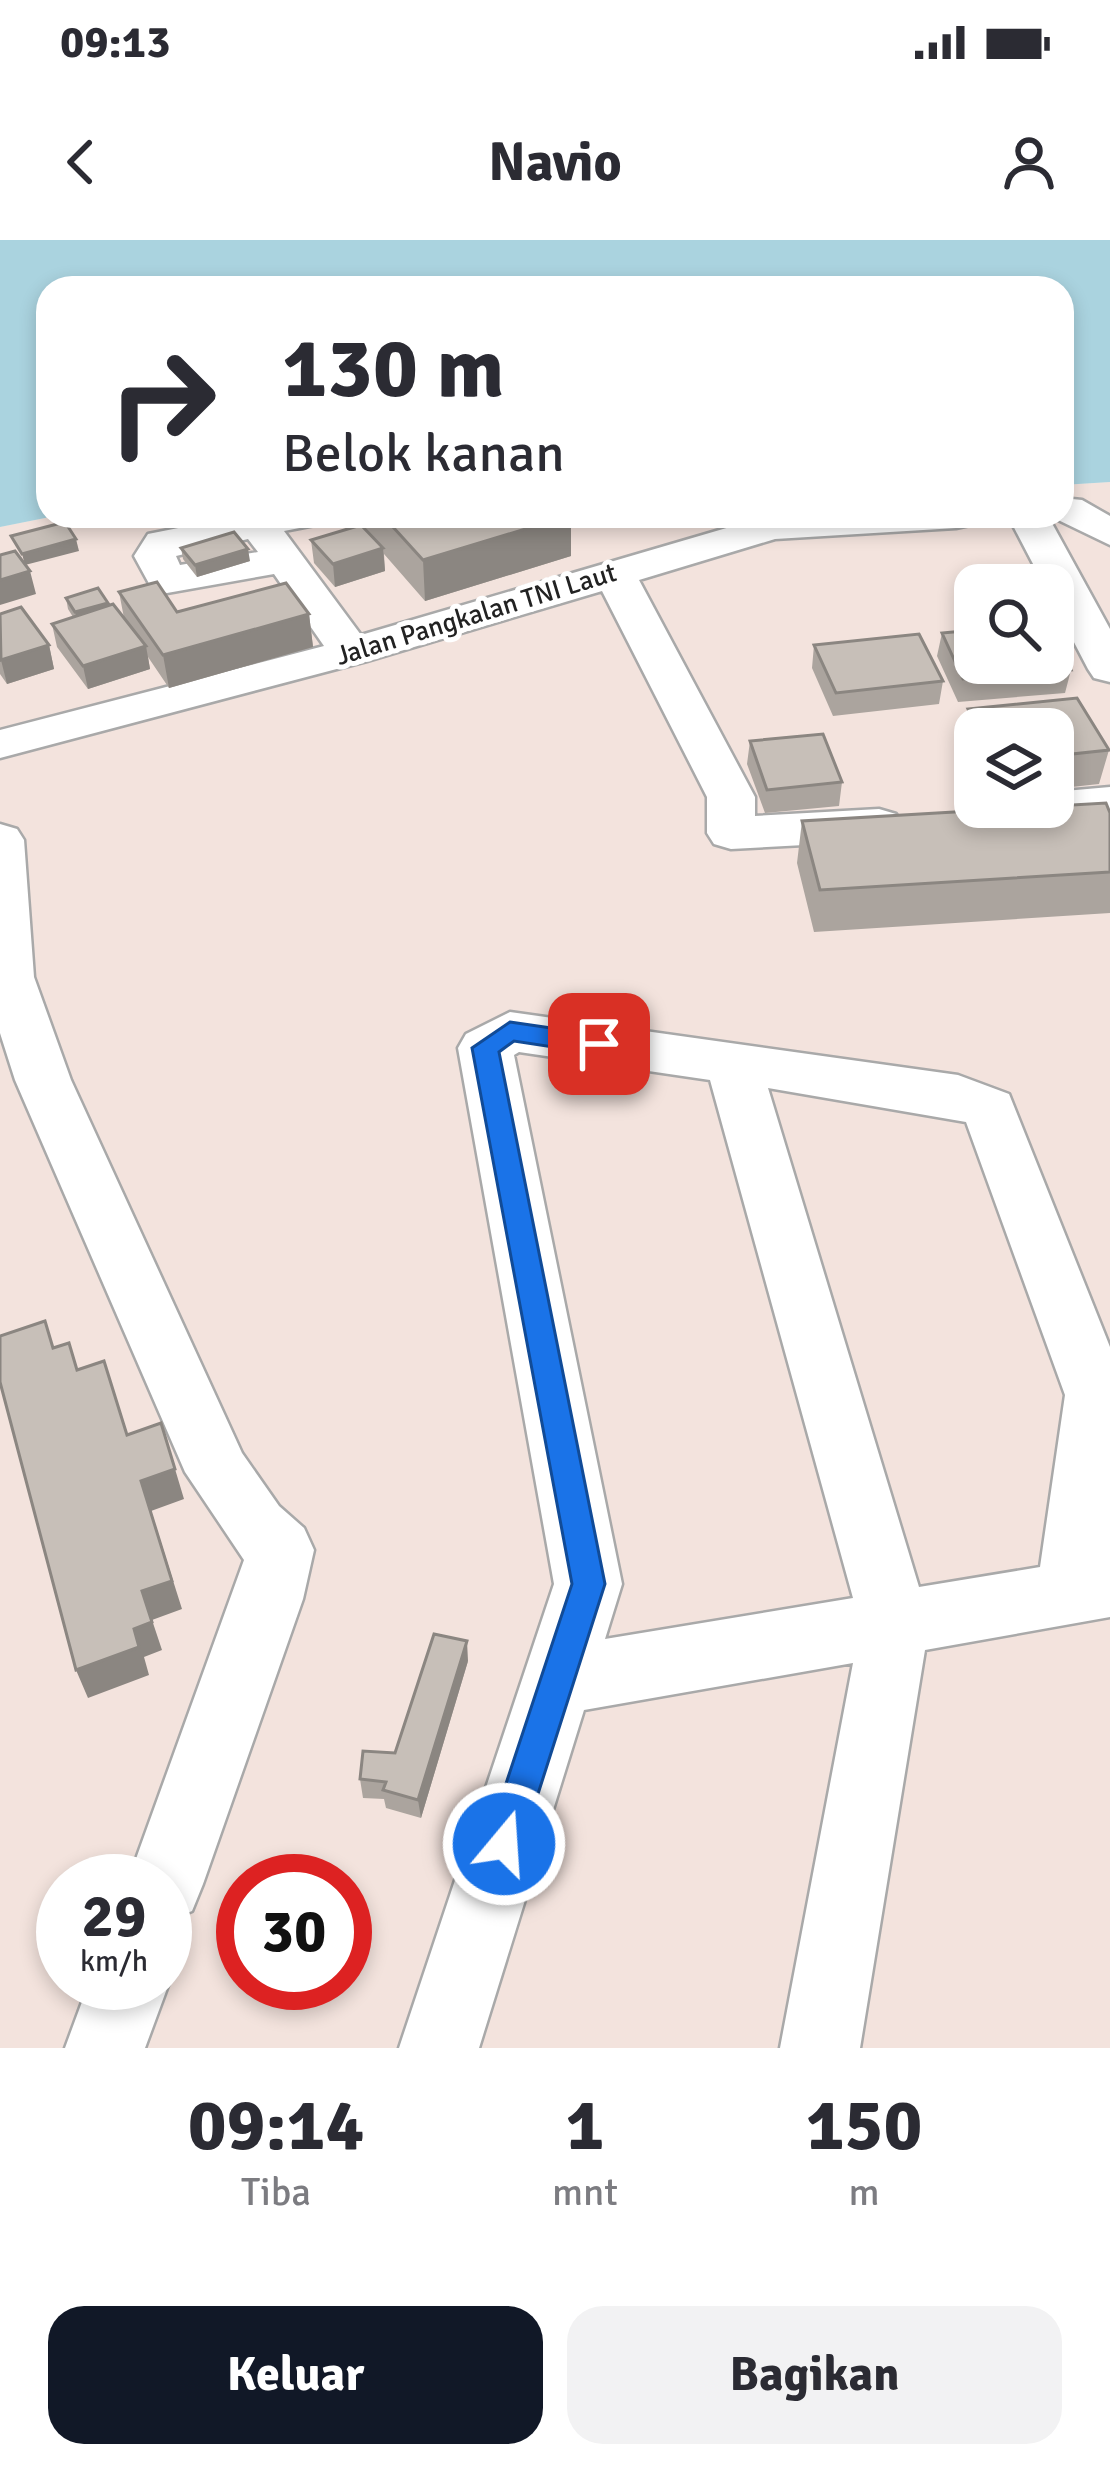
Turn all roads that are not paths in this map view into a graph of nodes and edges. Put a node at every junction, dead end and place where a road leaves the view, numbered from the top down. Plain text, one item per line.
1 (1110, 506) edge
2 (1074, 509) edge
3 (1074, 519) edge
4 (248, 528) edge
5 (261, 528) edge
6 (769, 528) edge
7 (1059, 528) edge
8 (1110, 533) edge
9 (285, 560) junction
10 (614, 573) junction
11 (351, 652) junction
12 (1110, 669) edge
13 (0, 744) edge
14 (1110, 802) edge
15 (0, 840) edge
16 (734, 1064) junction
17 (1090, 1589) edge
18 (895, 1623) junction
19 (557, 1681) junction
20 (176, 1854) edge
21 (119, 2010) edge
22 (106, 2048) edge
23 (439, 2048) edge
24 (820, 2048) edge

1 - 2 street
3 - 8 street
4 - 9 street
5 - 9 street
6 - 10 street, Jalan Pangkalan TNI Laut
7 - 12 street
9 - 11 street
10 - 11 street, Jalan Pangkalan TNI Laut
10 - 14 street
11 - 13 street, Jalan Pangkalan TNI Laut
15 - 20 street
16 - 17 street
16 - 18 street
16 - 19 street
17 - 18 street
18 - 19 street
18 - 24 street
19 - 23 street
21 - 22 street

